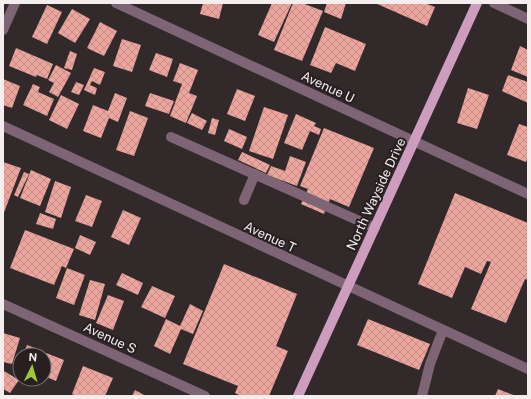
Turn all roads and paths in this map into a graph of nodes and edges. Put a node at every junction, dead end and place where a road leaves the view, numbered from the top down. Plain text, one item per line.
1 (15, 3) edge
2 (116, 3) edge
3 (477, 3) edge
4 (494, 3) edge
5 (528, 19) edge
6 (3, 30) edge
7 (3, 126) edge
8 (171, 137) dead end
9 (415, 142) junction
10 (255, 174) junction
11 (528, 194) edge
12 (244, 200) dead end
13 (375, 228) junction
14 (348, 287) junction
15 (3, 304) edge
16 (444, 330) junction
17 (528, 370) edge
18 (205, 396) edge
19 (298, 396) edge
20 (422, 396) edge

1 - 6 street
2 - 9 street, Avenue U
3 - 9 main road, North Wayside Drive
4 - 5 street
7 - 14 street, Avenue T
8 - 10 street
9 - 11 street, Avenue U
9 - 13 main road, North Wayside Drive
10 - 12 street
10 - 13 street
13 - 14 main road, North Wayside Drive
14 - 16 street, Avenue T
14 - 19 main road, North Wayside Drive
15 - 18 street, Avenue S
16 - 17 street, Avenue T
16 - 20 street

